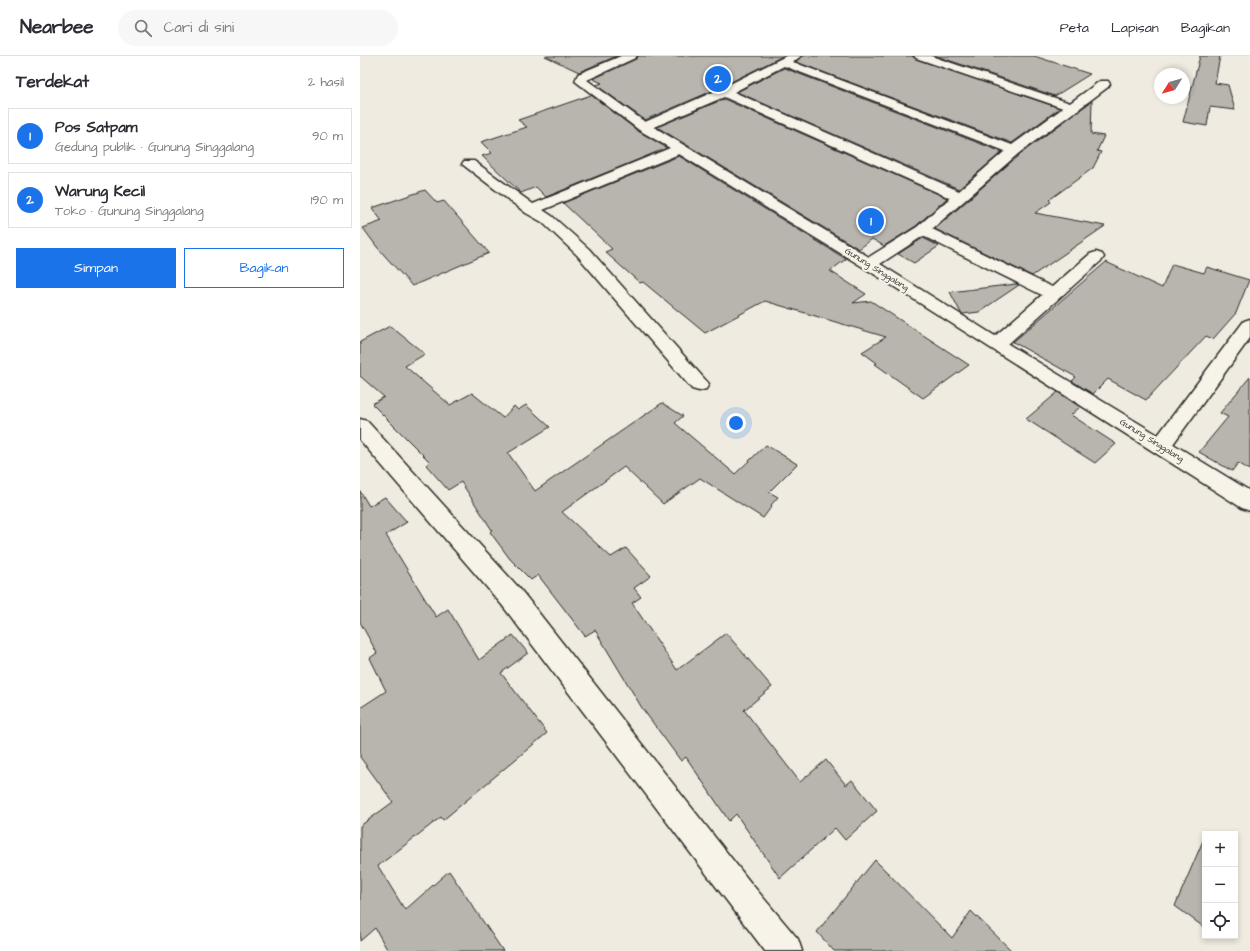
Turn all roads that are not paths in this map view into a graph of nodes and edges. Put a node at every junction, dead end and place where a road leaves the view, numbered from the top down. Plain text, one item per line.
1 (631, 56) edge
2 (920, 56) edge
3 (789, 59) edge
4 (1104, 84) dead end
5 (724, 92) junction
6 (1074, 108) junction
7 (644, 127) junction
8 (680, 148) junction
9 (1014, 150) junction
10 (469, 164) dead end
11 (961, 197) junction
12 (531, 210) junction
13 (922, 230) junction
14 (1096, 257) dead end
15 (869, 264) junction
16 (1053, 294) junction
17 (1250, 325) edge
18 (996, 345) junction
19 (699, 384) dead end
20 (360, 426) edge
21 (1161, 446) junction
22 (1250, 502) edge
23 (786, 951) edge

1 - 7 street, Gunung Singgalang
2 - 6 street
3 - 5 street
3 - 9 street
4 - 6 street
5 - 7 street
5 - 11 street
6 - 9 street
7 - 8 street, Gunung Singgalang
8 - 12 street
8 - 15 street, Gunung Singgalang
9 - 11 street
10 - 12 street
11 - 13 street
12 - 19 street
13 - 15 street
13 - 16 street
14 - 16 street
15 - 18 street, Gunung Singgalang
16 - 18 street
17 - 21 street
18 - 21 street, Gunung Singgalang
20 - 23 street
21 - 22 street, Gunung Singgalang

